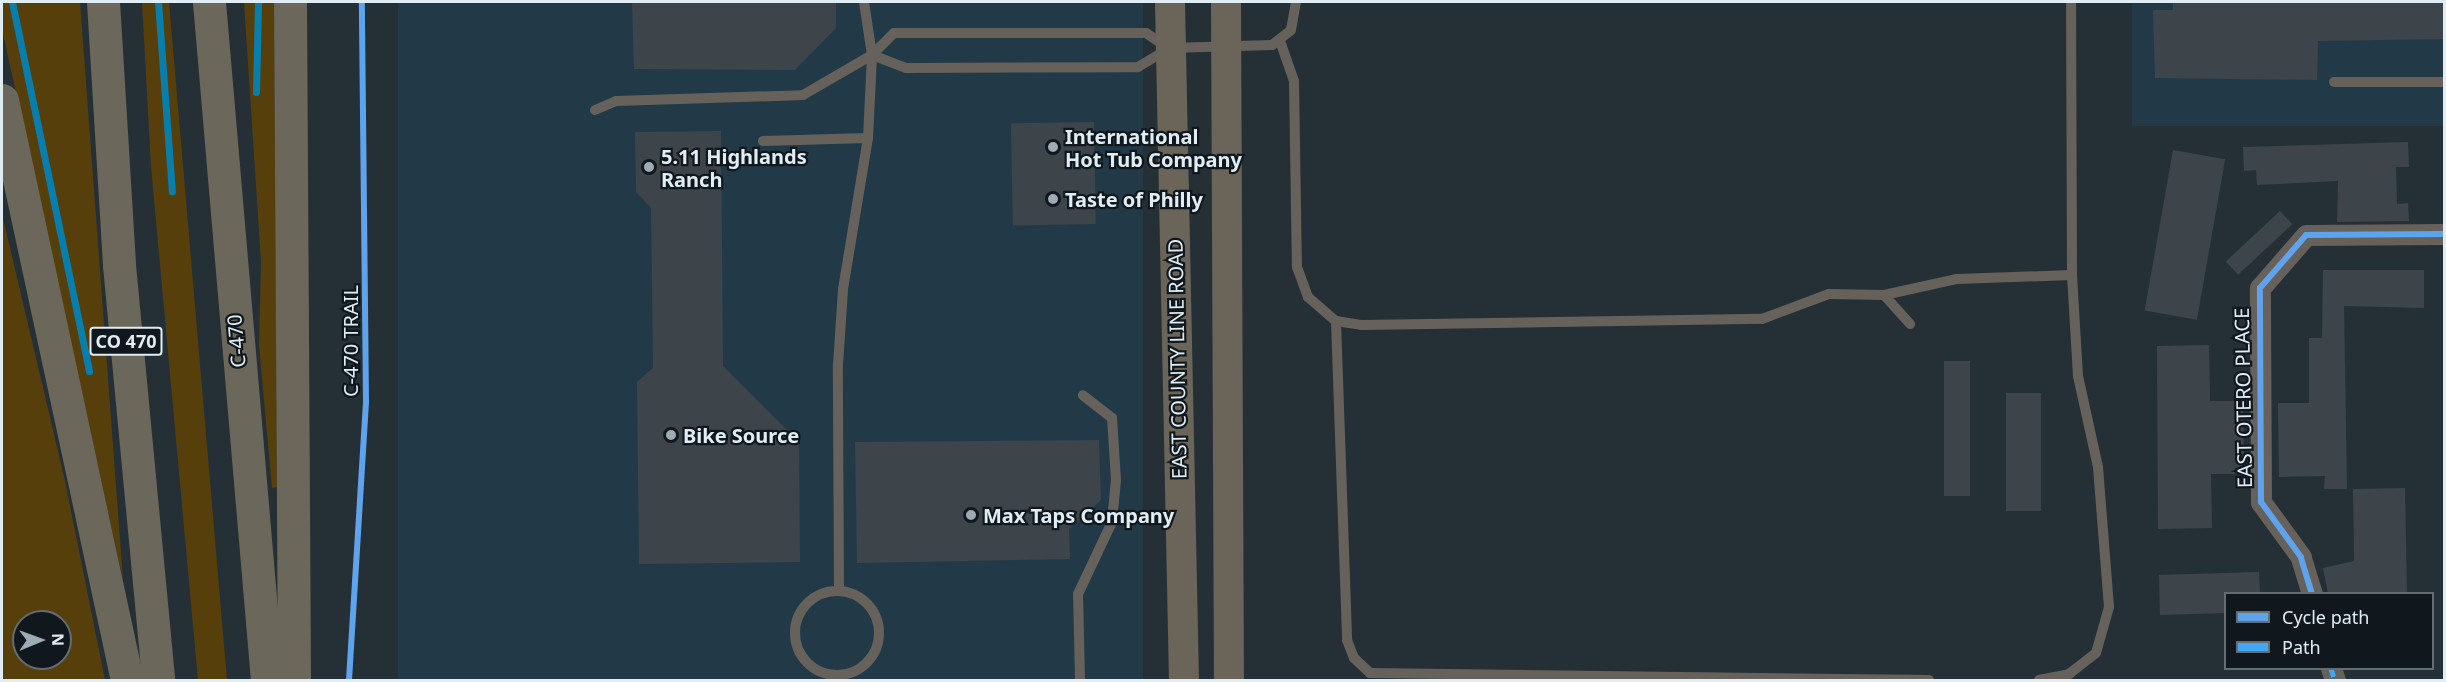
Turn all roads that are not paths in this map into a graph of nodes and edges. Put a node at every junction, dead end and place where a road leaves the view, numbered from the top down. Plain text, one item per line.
1 (103, 2) edge
2 (209, 2) edge
3 (290, 2) edge
4 (864, 2) edge
5 (1170, 2) edge
6 (1226, 2) edge
7 (1296, 2) edge
8 (2071, 2) edge
9 (1280, 42) junction
10 (1226, 47) junction
11 (1170, 48) junction
12 (872, 55) junction
13 (2334, 82) dead end
14 (2445, 82) edge
15 (2, 100) edge
16 (595, 110) dead end
17 (868, 138) junction
18 (763, 141) dead end
19 (2445, 234) edge
20 (2072, 275) junction
21 (1884, 295) junction
22 (1336, 321) junction
23 (1910, 324) dead end
24 (1083, 395) dead end
25 (839, 590) junction
26 (2311, 592) edge
27 (128, 681) edge
28 (158, 681) edge
29 (267, 681) edge
30 (294, 681) edge
31 (1080, 681) edge
32 (1184, 681) edge
33 (1229, 681) edge
34 (1929, 681) edge
35 (2039, 681) edge

1 - 28 highway, CO 470
2 - 29 highway, C-470
3 - 30 highway
4 - 12 lane
5 - 11 main road, EAST COUNTY LINE ROAD
6 - 10 main road
7 - 9 lane
8 - 20 lane
9 - 10 lane
9 - 22 lane
10 - 11 lane
10 - 33 main road
11 - 12 lane
11 - 12 lane
11 - 32 main road, EAST COUNTY LINE ROAD
12 - 16 lane
12 - 17 lane
13 - 14 lane
15 - 27 highway
17 - 18 lane
17 - 25 lane
19 - 26 street, EAST OTERO PLACE
20 - 21 lane
20 - 35 lane
21 - 22 lane
21 - 23 lane
22 - 34 lane
24 - 31 lane
25 - 25 lane

